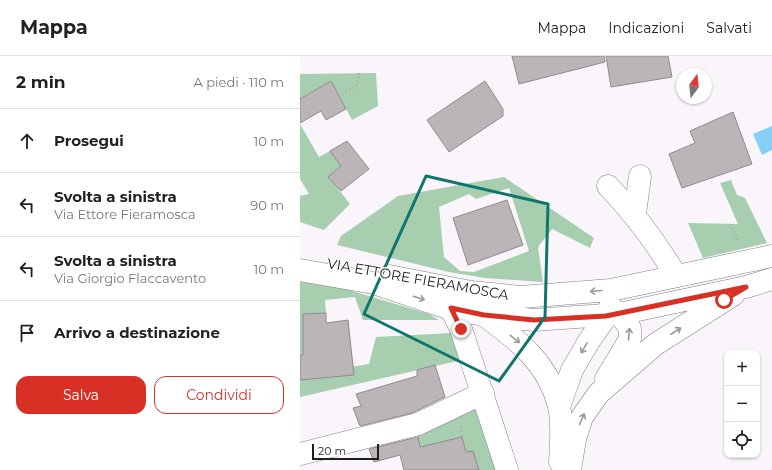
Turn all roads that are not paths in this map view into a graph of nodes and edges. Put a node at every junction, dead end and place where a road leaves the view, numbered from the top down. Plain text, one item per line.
1 (640, 176) dead end
2 (608, 186) dead end
3 (635, 214) junction
4 (770, 257) edge
5 (300, 258) edge
6 (300, 270) edge
7 (676, 276) junction
8 (772, 279) edge
9 (746, 287) junction
10 (471, 292) junction
11 (451, 308) junction
12 (612, 313) junction
13 (484, 315) junction
14 (599, 392) junction
15 (483, 393) junction
16 (559, 407) junction
17 (300, 454) edge
18 (507, 470) edge
19 (560, 470) edge
20 (570, 470) edge

1 - 3 main road
2 - 3 main road
3 - 7 main road
4 - 7 main road, VIA ETTORE FIERAMOSCA
4 - 12 main road
5 - 10 main road, VIA ETTORE FIERAMOSCA
6 -> 11 main road, VIA ETTORE FIERAMOSCA
7 -> 10 main road, VIA ETTORE FIERAMOSCA
8 - 9 main road, VIA ETTORE FIERAMOSCA
9 - 12 main road, VIA ETTORE FIERAMOSCA
14 -> 9 main road
10 - 12 main road
11 - 13 main road, VIA ETTORE FIERAMOSCA
11 - 15 main road
12 - 13 main road, VIA ETTORE FIERAMOSCA
14 -> 12 main road
12 -> 16 main road
13 -> 16 main road
20 -> 14 main road
15 - 17 main road
15 - 18 main road
16 - 19 main road

